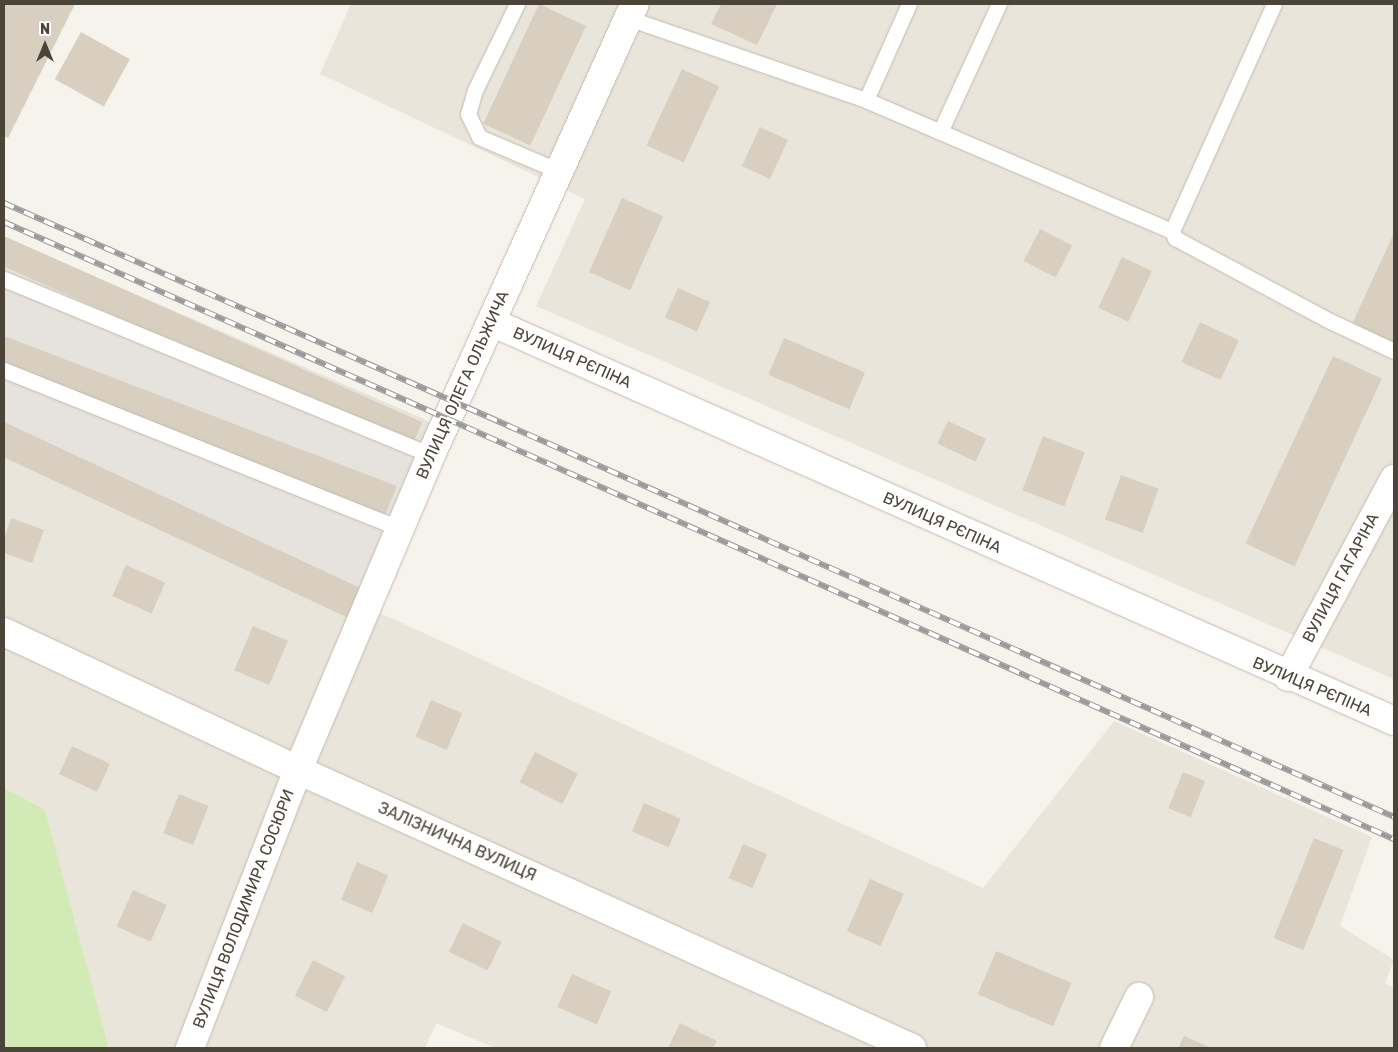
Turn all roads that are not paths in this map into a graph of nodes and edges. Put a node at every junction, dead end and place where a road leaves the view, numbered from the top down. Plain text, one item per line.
1 (517, 4) edge
2 (909, 4) edge
3 (999, 4) edge
4 (1274, 4) edge
5 (632, 11) edge
6 (866, 100) junction
7 (940, 132) junction
8 (559, 171) junction
9 (1172, 231) junction
10 (4, 279) edge
11 (491, 322) junction
12 (1394, 351) edge
13 (4, 370) edge
14 (431, 455) junction
15 (1394, 479) edge
16 (401, 529) junction
17 (4, 632) edge
18 (1288, 677) junction
19 (1394, 722) edge
20 (298, 770) junction
21 (1139, 997) dead end
22 (190, 1048) edge
23 (912, 1048) edge
24 (1114, 1048) edge

1 - 8 lane
2 - 6 lane
3 - 7 lane
4 - 9 lane
5 - 6 lane
5 - 8 street, ВУЛИЦЯ ОЛЕГА ОЛЬЖИЧА
6 - 7 lane
7 - 9 lane
8 - 11 street, ВУЛИЦЯ ОЛЕГА ОЛЬЖИЧА
9 - 12 lane
10 - 14 lane
11 - 14 street, ВУЛИЦЯ ОЛЕГА ОЛЬЖИЧА
11 - 18 street, ВУЛИЦЯ РЄПІНА
13 - 16 lane
14 - 16 street, ВУЛИЦЯ ОЛЕГА ОЛЬЖИЧА
15 - 18 street, ВУЛИЦЯ ГАГАРІНА
16 - 20 street, ВУЛИЦЯ ОЛЕГА ОЛЬЖИЧА
17 - 20 street, ЗАЛІЗНИЧНА ВУЛИЦЯ
18 - 19 street, ВУЛИЦЯ РЄПІНА
20 - 22 street, ВУЛИЦЯ ВОЛОДИМИРА СОСЮРИ
20 - 23 street, ЗАЛІЗНИЧНА ВУЛИЦЯ
21 - 24 street

